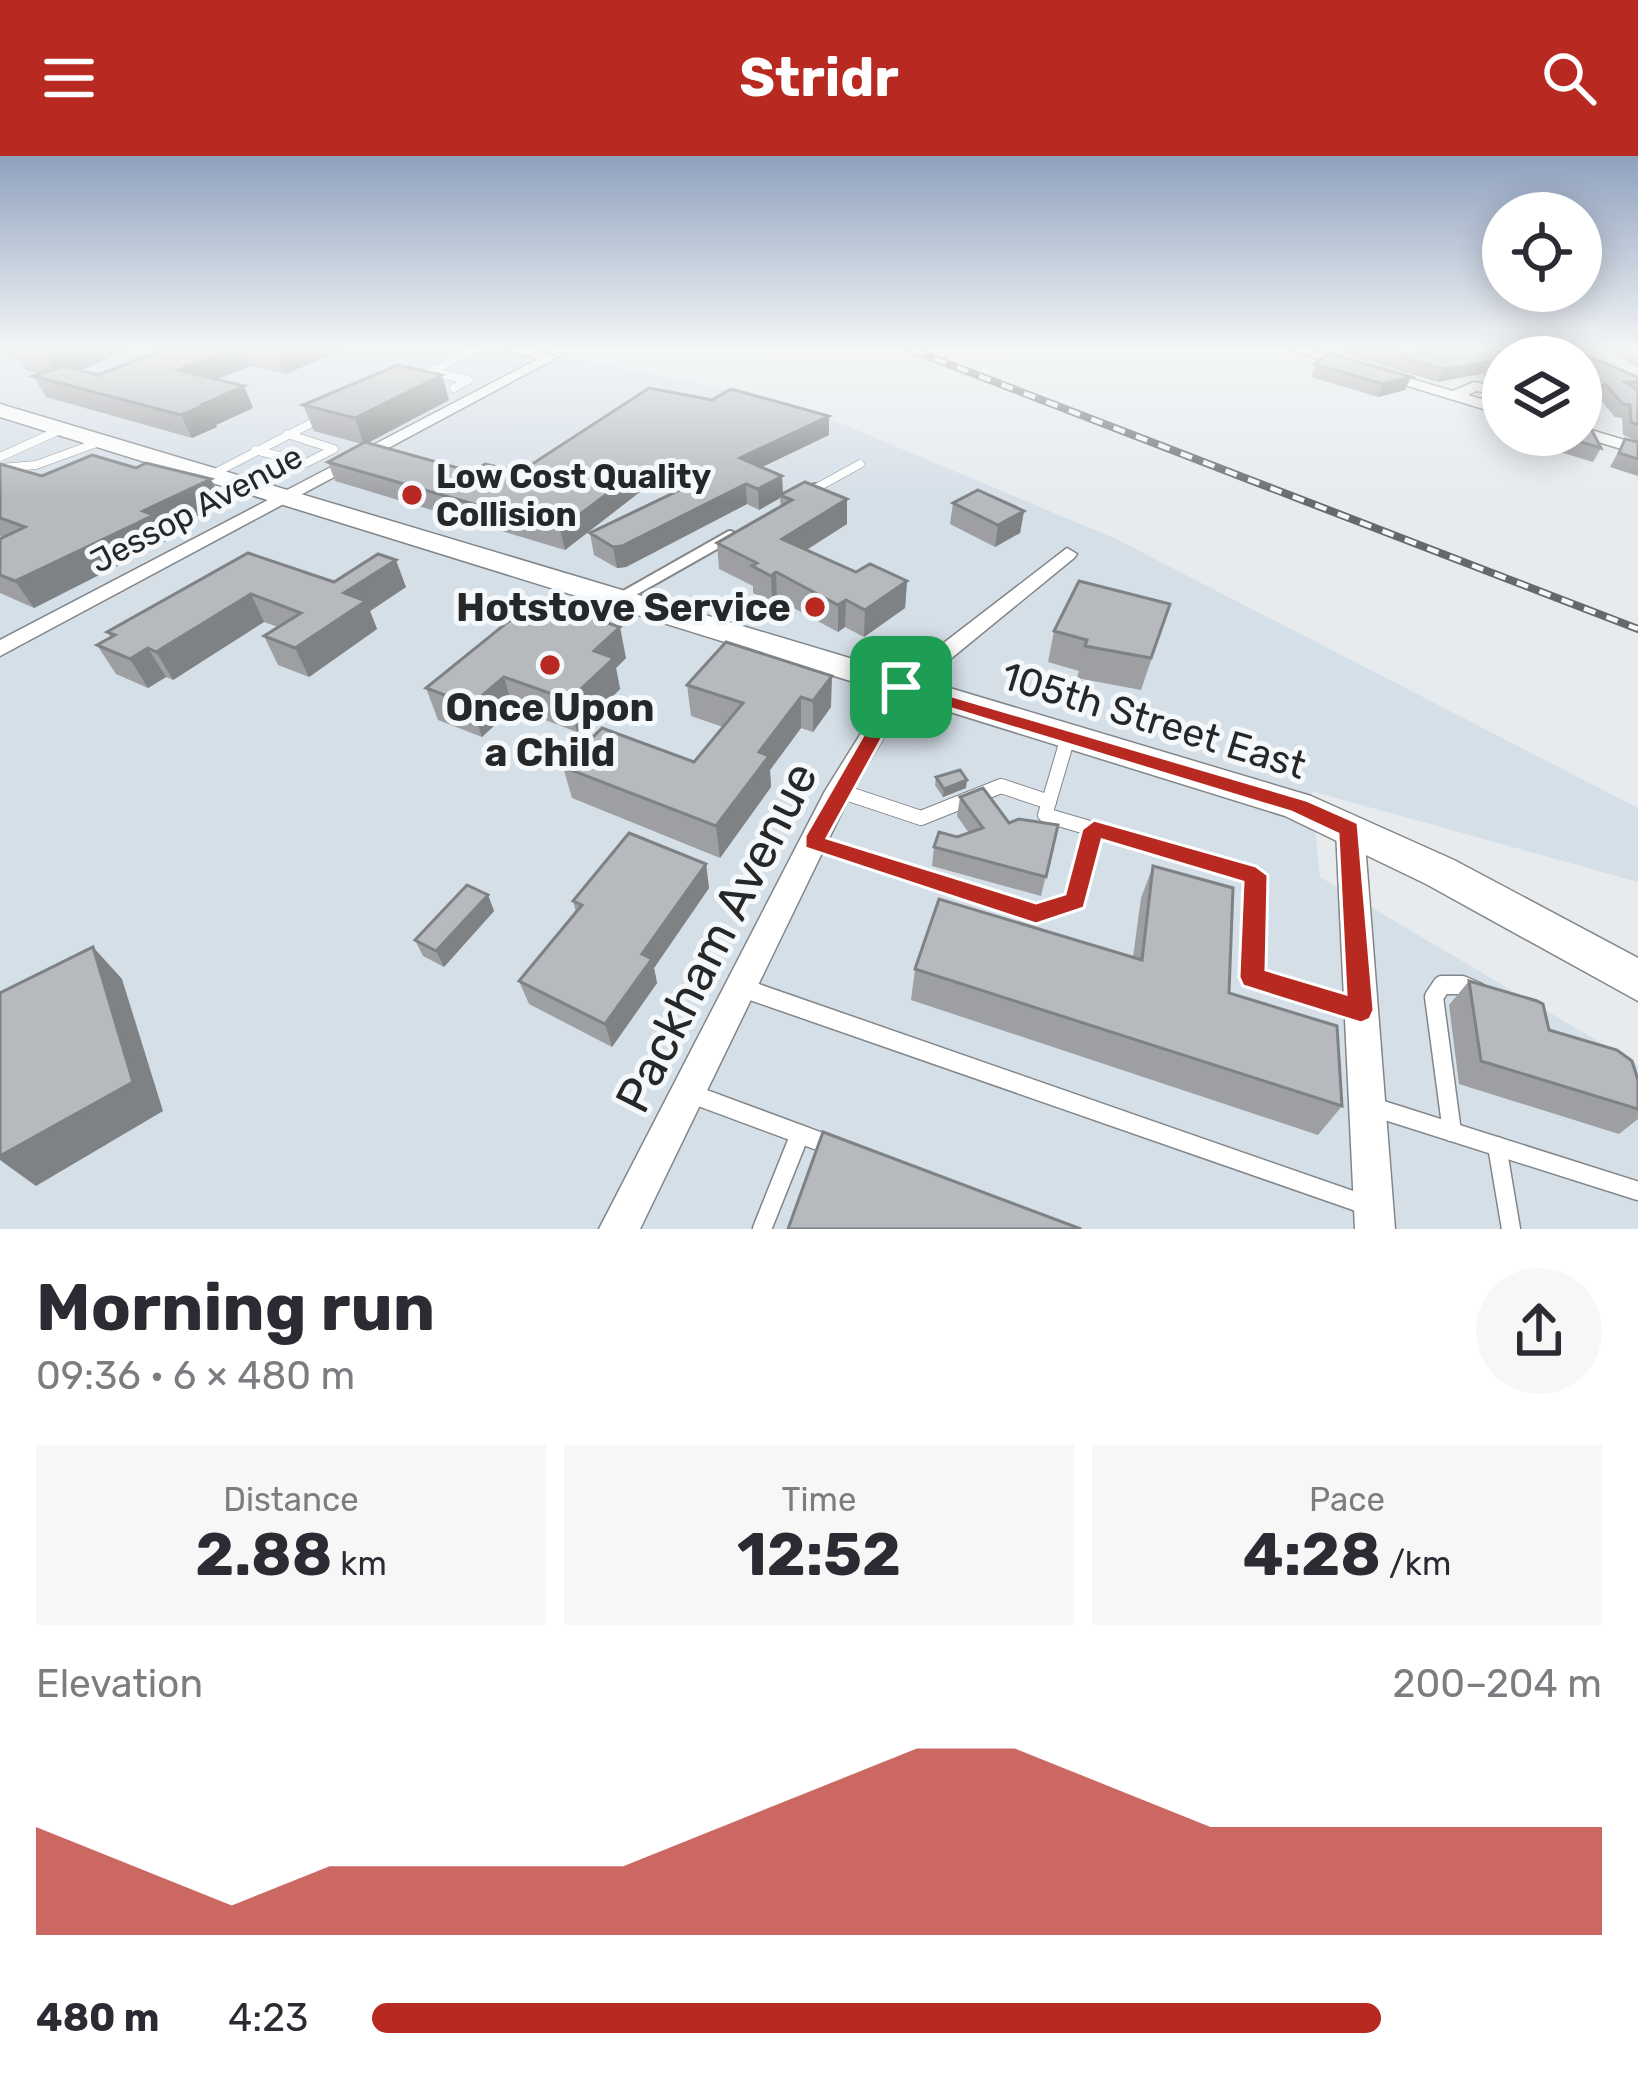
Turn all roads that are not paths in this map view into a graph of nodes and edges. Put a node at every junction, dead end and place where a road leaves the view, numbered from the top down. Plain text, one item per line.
1 (470, 400) edge
2 (343, 407) edge
3 (0, 410) edge
4 (62, 429) junction
5 (287, 434) junction
6 (1602, 438) edge
7 (102, 441) junction
8 (254, 449) junction
9 (1638, 449) edge
10 (0, 457) edge
11 (860, 464) dead end
12 (0, 468) edge
13 (211, 475) junction
14 (790, 485) edge
15 (807, 493) junction
16 (285, 498) junction
17 (827, 501) edge
18 (788, 504) edge
19 (750, 525) edge
20 (1067, 554) dead end
21 (616, 600) junction
22 (0, 649) edge
23 (901, 687) junction
24 (1068, 737) junction
25 (838, 791) junction
26 (1049, 802) junction
27 (1094, 829) junction
28 (1350, 830) junction
29 (813, 842) junction
30 (1638, 982) edge
31 (738, 986) junction
32 (1494, 1001) edge
33 (1361, 1010) junction
34 (687, 1092) junction
35 (1368, 1106) junction
36 (1452, 1132) junction
37 (800, 1134) junction
38 (1497, 1146) junction
39 (862, 1158) edge
40 (1638, 1191) edge
41 (1374, 1218) edge
42 (620, 1229) edge
43 (762, 1229) edge
44 (1511, 1229) edge

1 - 16 street, Jessop Avenue
2 - 5 lane
3 - 4 street, 105th Street East
4 - 7 street, 105th Street East
4 - 10 lane
5 - 8 lane
5 - 8 lane
6 - 9 street
7 - 12 lane
7 - 13 street, 105th Street East
8 - 13 lane
11 - 15 lane
13 - 16 street, 105th Street East
14 - 15 lane
15 - 17 lane
15 - 18 lane
16 - 21 street, 105th Street East
16 - 22 street, Jessop Avenue
19 - 21 lane
20 - 23 street, Packham Avenue
21 - 23 street, 105th Street East
23 - 24 street, 105th Street East
23 - 25 street, Packham Avenue
24 - 26 lane
24 - 28 street, 105th Street East
25 - 26 lane
25 - 29 street, Packham Avenue
26 - 27 lane
27 - 29 lane
27 - 33 lane
28 - 30 street, 105th Street East
28 - 33 street
29 - 31 street, Packham Avenue
31 - 34 street, Packham Avenue
31 - 41 lane
32 - 36 lane
33 - 35 street
34 - 37 lane
34 - 42 street, Packham Avenue
35 - 36 lane
35 - 41 street
36 - 38 lane
37 - 39 lane
37 - 43 lane
38 - 40 lane
38 - 44 lane

